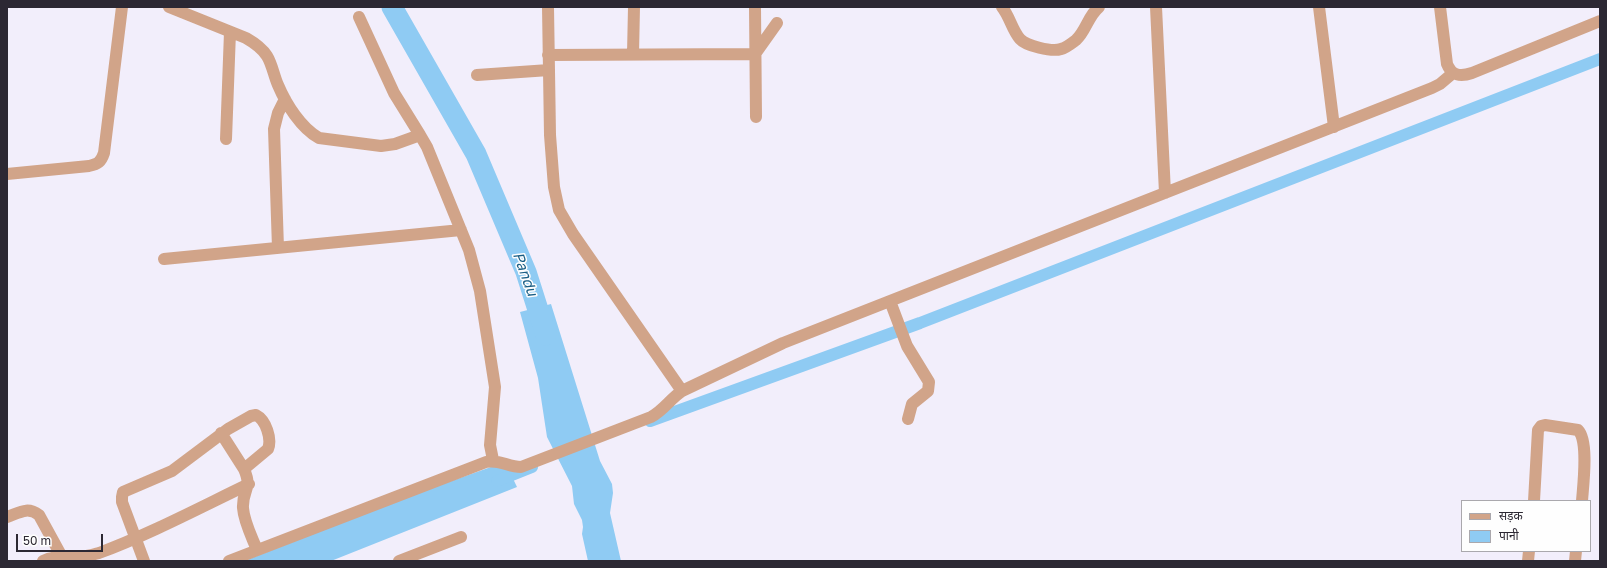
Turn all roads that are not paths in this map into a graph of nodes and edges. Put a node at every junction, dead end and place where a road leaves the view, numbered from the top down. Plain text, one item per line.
1 (122, 7) edge
2 (169, 7) edge
3 (548, 7) edge
4 (634, 7) edge
5 (755, 7) edge
6 (1002, 7) edge
7 (1099, 7) edge
8 (1156, 7) edge
9 (1319, 7) edge
10 (1440, 7) edge
11 (359, 17) dead end
12 (1600, 21) edge
13 (778, 24) dead end
14 (230, 32) junction
15 (548, 54) junction
16 (633, 54) junction
17 (755, 54) junction
18 (549, 70) junction
19 (1453, 73) junction
20 (477, 75) dead end
21 (285, 99) junction
22 (756, 117) dead end
23 (1334, 127) junction
24 (420, 135) junction
25 (226, 138) dead end
26 (7, 174) edge
27 (1165, 193) junction
28 (461, 230) junction
29 (278, 248) junction
30 (164, 259) dead end
31 (892, 306) junction
32 (682, 391) junction
33 (908, 419) dead end
34 (221, 434) junction
35 (493, 460) junction
36 (244, 469) junction
37 (249, 484) junction
38 (1534, 500) edge
39 (1582, 500) edge
40 (7, 517) edge
41 (461, 537) dead end
42 (135, 538) junction
43 (257, 550) junction
44 (62, 556) junction
45 (43, 561) edge
46 (144, 561) edge
47 (229, 561) edge
48 (399, 561) edge

1 - 26 street
2 - 14 street
3 - 15 street
4 - 16 street
5 - 17 street
6 - 7 street
8 - 27 street
9 - 23 street
10 - 19 street
11 - 24 street
12 - 19 street
13 - 17 street
14 - 21 street
14 - 25 street
15 - 16 street
15 - 18 street
16 - 17 street
17 - 22 street
18 - 20 street
18 - 32 street
19 - 23 street
21 - 24 street
21 - 29 street
23 - 27 street
24 - 28 street
27 - 31 street
28 - 29 street
28 - 35 street
29 - 30 street
31 - 32 street
31 - 33 street
32 - 35 street
34 - 36 street
34 - 36 street
34 - 42 street
35 - 43 street
36 - 37 street
37 - 42 street
37 - 43 street
38 - 39 street
40 - 44 street
41 - 48 street
42 - 44 street
42 - 46 street
43 - 47 street
44 - 45 street

